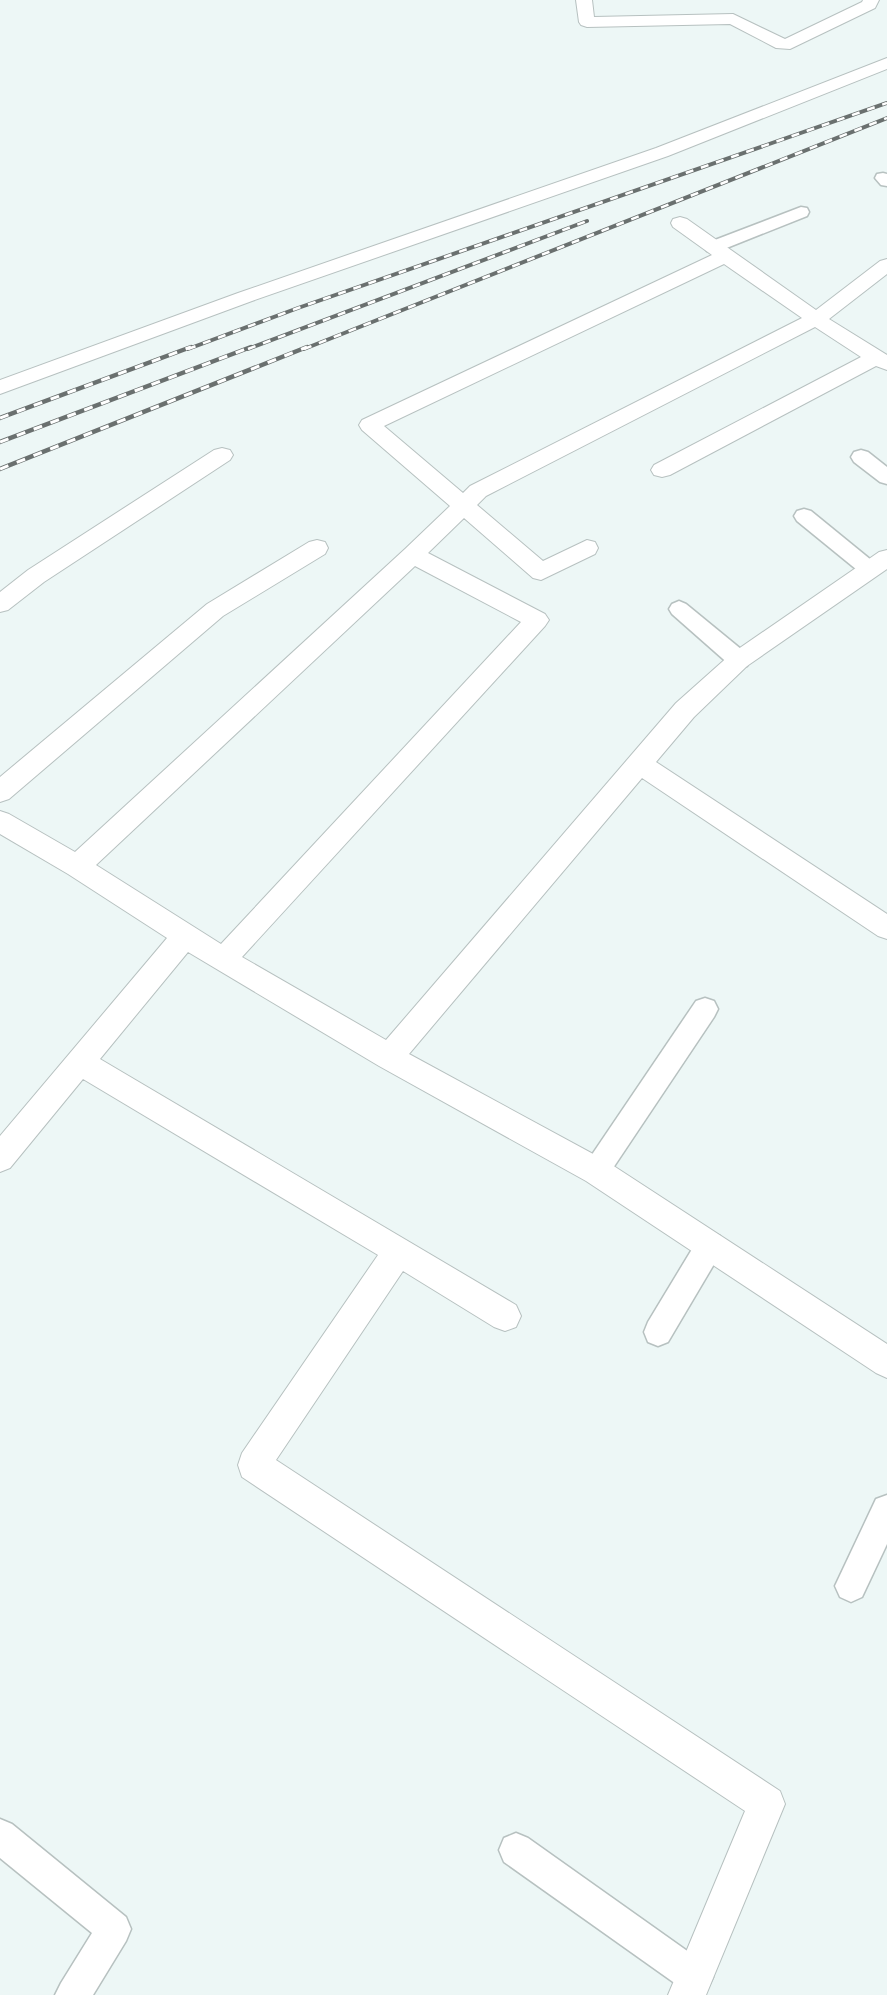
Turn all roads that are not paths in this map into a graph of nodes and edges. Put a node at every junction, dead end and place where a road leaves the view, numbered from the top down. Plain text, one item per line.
1 (584, 0) edge
2 (871, 0) edge
3 (887, 63) edge
4 (801, 212) dead end
5 (680, 223) dead end
6 (719, 251) junction
7 (887, 265) edge
8 (816, 319) junction
9 (882, 361) edge
10 (0, 387) edge
11 (222, 455) dead end
12 (861, 457) dead end
13 (662, 470) dead end
14 (887, 477) edge
15 (463, 506) junction
16 (804, 516) dead end
17 (317, 548) dead end
18 (587, 548) dead end
19 (414, 555) junction
20 (878, 563) edge
21 (0, 604) edge
22 (679, 609) dead end
23 (739, 660) junction
24 (640, 764) junction
25 (0, 792) edge
26 (0, 821) edge
27 (77, 866) junction
28 (887, 928) edge
29 (185, 936) junction
30 (223, 960) junction
31 (705, 1009) dead end
32 (389, 1057) junction
33 (81, 1063) junction
34 (0, 1158) edge
35 (596, 1171) junction
36 (710, 1245) junction
37 (398, 1251) junction
38 (505, 1316) dead end
39 (658, 1332) dead end
40 (886, 1358) edge
41 (887, 1510) edge
42 (851, 1586) dead end
43 (0, 1836) edge
44 (516, 1850) dead end
45 (691, 1986) edge
46 (73, 1995) edge

1 - 2 street
3 - 10 street
4 - 6 lane
5 - 6 street
6 - 8 street
6 - 15 street
7 - 8 street
8 - 9 street
8 - 15 street
9 - 13 street
11 - 21 street
12 - 14 lane
15 - 18 street
15 - 19 street
16 - 20 lane
17 - 25 street
19 - 27 street
19 - 30 street
20 - 23 street
22 - 23 lane
23 - 24 street
24 - 28 street
24 - 32 street
26 - 27 street
27 - 29 street
29 - 30 street
29 - 33 street
30 - 32 street
31 - 35 lane
32 - 35 street
33 - 34 street
33 - 37 street
35 - 36 street
36 - 39 lane
36 - 40 street
37 - 38 street
37 - 45 street
41 - 42 lane
43 - 46 lane
44 - 45 lane

